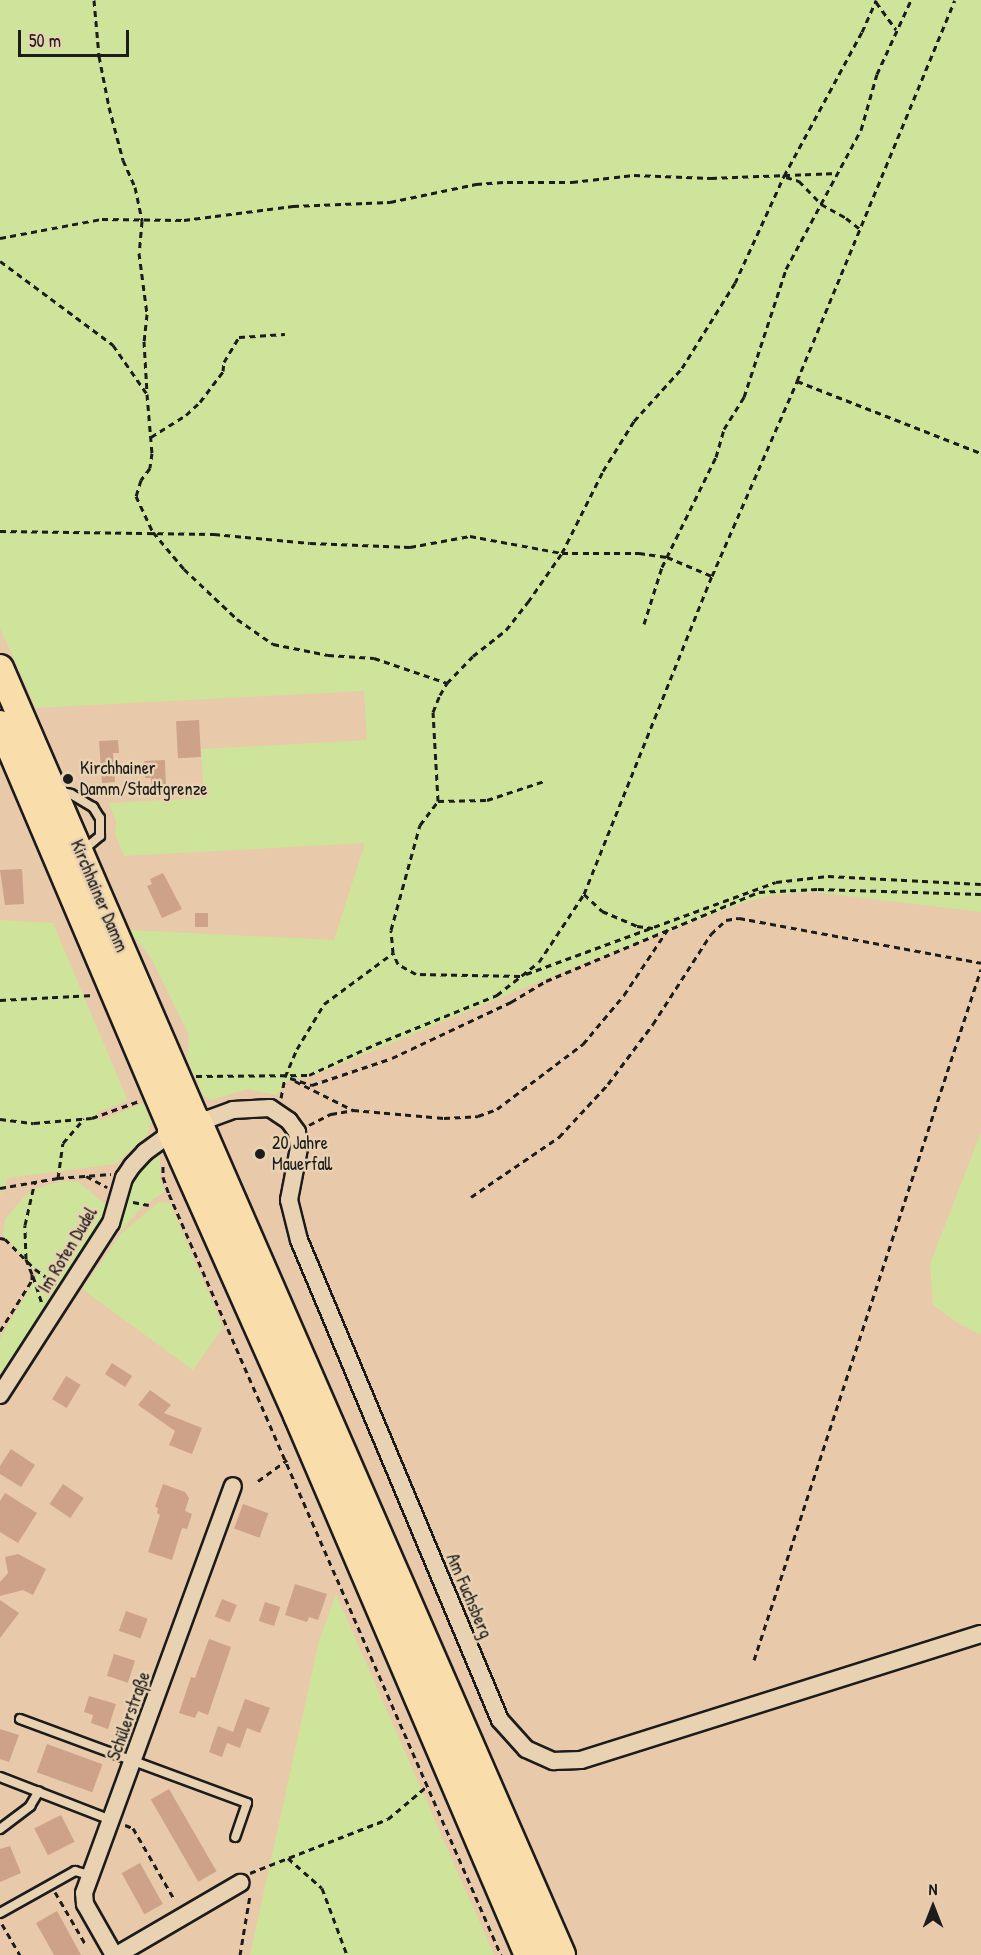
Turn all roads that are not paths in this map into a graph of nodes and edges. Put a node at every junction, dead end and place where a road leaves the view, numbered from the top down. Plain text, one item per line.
1 (0, 668) edge
2 (0, 724) edge
3 (70, 857) junction
4 (185, 1128) junction
5 (0, 1395) edge
6 (233, 1486) dead end
7 (981, 1634) edge
8 (20, 1719) dead end
9 (134, 1760) junction
10 (0, 1777) edge
11 (39, 1791) junction
12 (111, 1820) junction
13 (0, 1829) edge
14 (235, 1837) dead end
15 (89, 1875) junction
16 (240, 1883) road end
17 (0, 1913) edge
18 (115, 1955) edge
19 (530, 1955) edge
20 (560, 1955) edge

1 - 3 main road, Kirchhainer Damm
2 - 3 main road, Kirchhainer Damm
3 - 4 main road, Kirchhainer Damm
3 - 4 main road, Kirchhainer Damm
4 - 5 street, Im Roten Dudel
4 - 7 street, Am Fuchsberg
4 - 19 highway
4 - 20 highway
6 - 9 street, Schülerstraße
8 - 9 lane
9 - 12 street, Schülerstraße
9 - 14 lane
10 - 11 lane
11 - 12 lane
11 - 13 lane
12 - 15 street, Schülerstraße
15 - 17 lane
15 - 18 street, Schülerstraße
16 - 18 street

